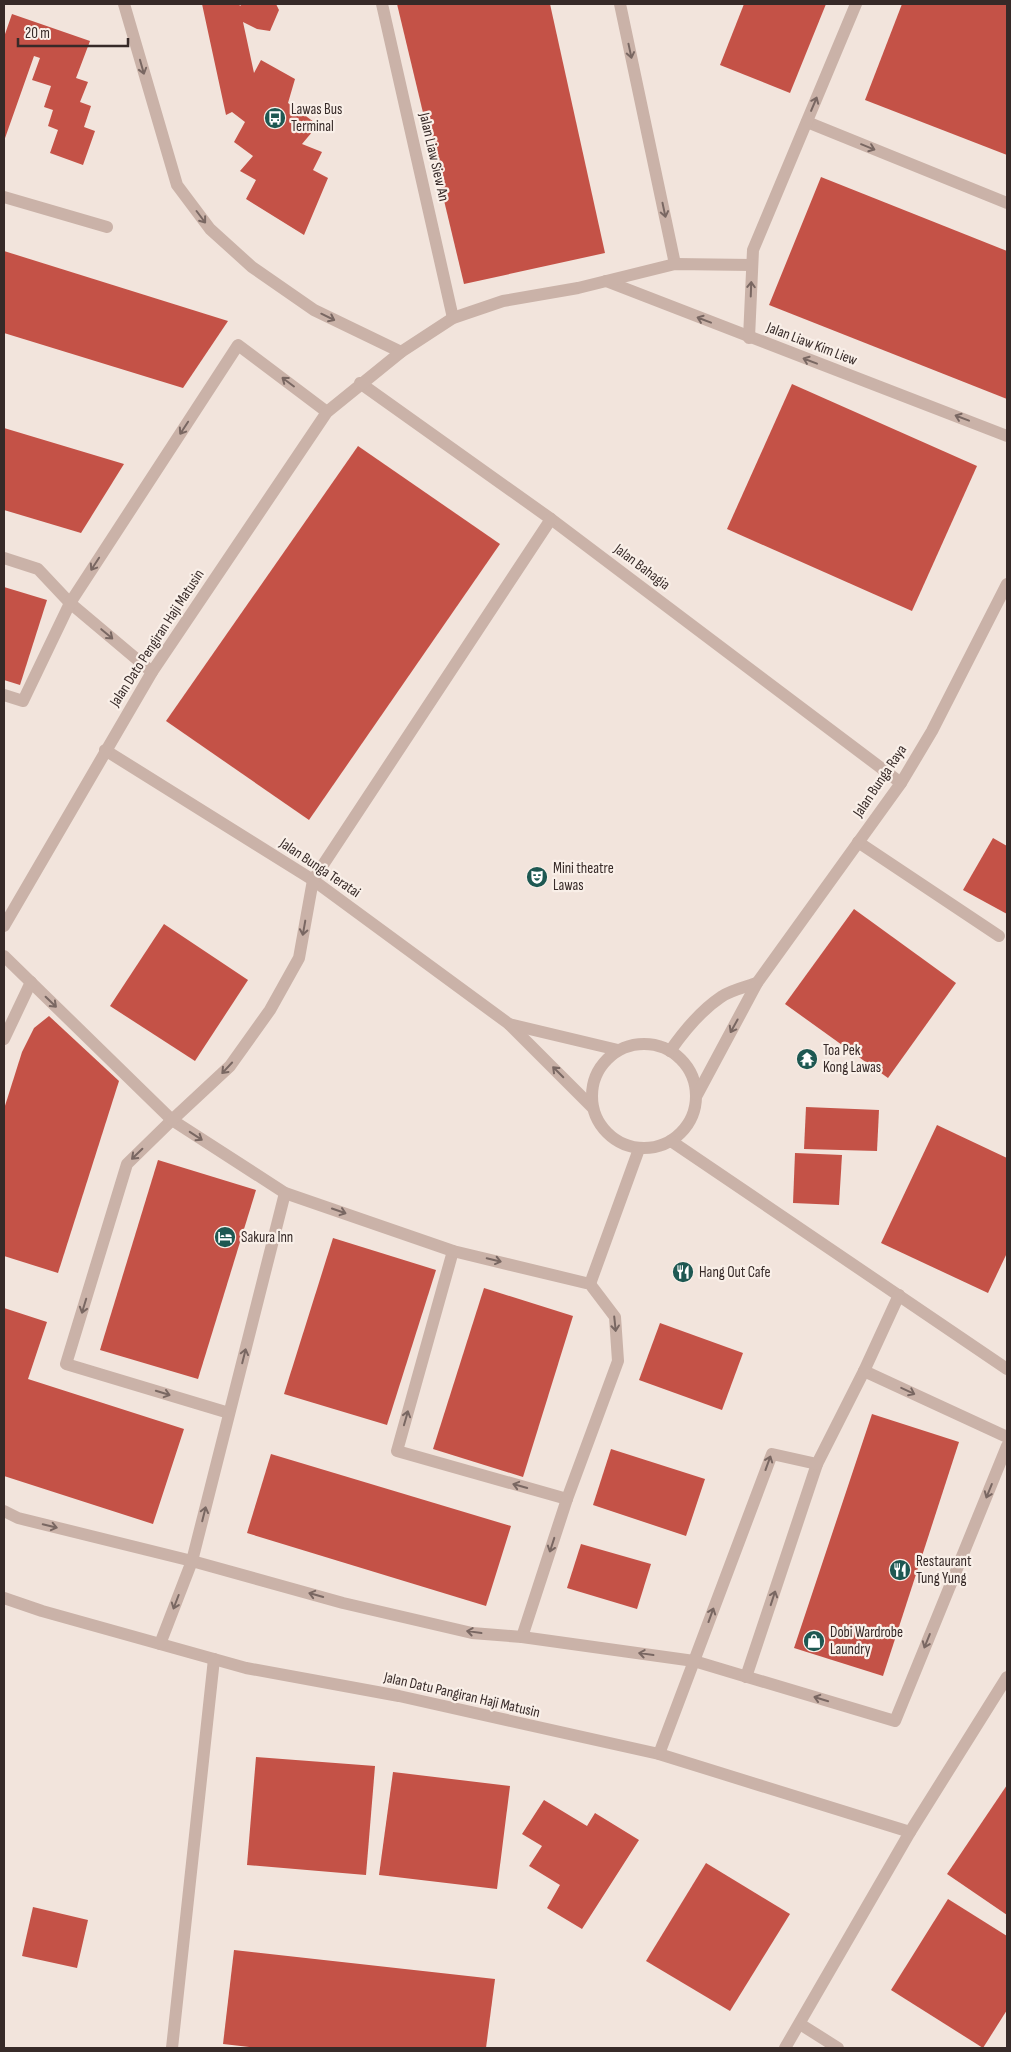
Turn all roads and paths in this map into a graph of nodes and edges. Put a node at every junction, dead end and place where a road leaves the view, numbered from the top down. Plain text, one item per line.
1 (124, 4) edge
2 (382, 4) edge
3 (620, 4) edge
4 (856, 4) edge
5 (807, 122) junction
6 (4, 197) edge
7 (1007, 203) edge
8 (107, 227) dead end
9 (675, 264) junction
10 (752, 265) junction
11 (606, 281) junction
12 (453, 318) junction
13 (749, 338) junction
14 (401, 352) junction
15 (360, 384) junction
16 (327, 412) junction
17 (1007, 436) edge
18 (552, 519) junction
19 (4, 558) edge
20 (1007, 584) edge
21 (70, 603) junction
22 (152, 672) junction
23 (4, 695) edge
24 (105, 750) junction
25 (901, 783) junction
26 (858, 842) junction
27 (313, 880) junction
28 (4, 926) edge
29 (999, 936) dead end
30 (4, 956) edge
31 (31, 982) junction
32 (757, 983) junction
33 (509, 1024) junction
34 (4, 1040) edge
35 (618, 1050) junction
36 (670, 1051) junction
37 (697, 1095) junction
38 (592, 1107) junction
39 (172, 1120) junction
40 (671, 1141) junction
41 (638, 1148) junction
42 (285, 1193) junction
43 (453, 1251) junction
44 (590, 1284) junction
45 (899, 1295) junction
46 (1007, 1369) edge
47 (864, 1371) junction
48 (230, 1413) junction
49 (1007, 1438) edge
50 (1007, 1446) edge
51 (817, 1464) junction
52 (566, 1499) junction
53 (4, 1511) edge
54 (192, 1561) junction
55 (4, 1598) edge
56 (522, 1637) junction
57 (160, 1644) junction
58 (214, 1659) junction
59 (694, 1661) junction
60 (746, 1677) junction
61 (1007, 1677) edge
62 (658, 1754) junction
63 (910, 1832) junction
64 (800, 2024) junction
65 (172, 2048) edge
66 (785, 2048) edge
67 (838, 2048) edge

1 -> 14 street
2 - 12 street, Jalan Liaw Siew An
3 -> 9 street
5 -> 4 street
5 -> 7 street
5 - 10 street
6 - 8 street
9 - 10 street
9 - 11 street
13 -> 10 street
11 - 12 street
13 -> 11 street, Jalan Liaw Kim Liew
12 - 14 street
17 -> 13 street, Jalan Liaw Kim Liew
14 - 15 street
15 - 16 street, Jalan Dato Pengiran Haji Matusin
15 - 18 street, Jalan Bahagia
16 -> 21 street
16 - 22 street, Jalan Dato Pengiran Haji Matusin
18 - 25 street, Jalan Bahagia
18 - 27 street
19 - 21 street
20 - 25 street, Jalan Bunga Raya
21 -> 22 street
21 - 23 street
22 - 24 street, Jalan Dato Pengiran Haji Matusin
24 - 27 street, Jalan Bunga Teratai
24 - 28 street, Jalan Dato Pengiran Haji Matusin
25 - 26 street, Jalan Bunga Raya
26 - 29 street
26 - 32 street, Jalan Bunga Raya
27 - 33 street, Jalan Bunga Teratai
27 -> 39 street
30 - 31 street
31 - 34 street
31 -> 39 street
32 - 36 street
32 -> 37 street, Jalan Bunga Raya
33 - 35 street
38 -> 33 street
35 - 36 street
35 - 38 street
36 - 37 street
37 - 40 street
38 - 41 street
39 -> 42 street
39 -> 48 street
40 - 41 street
40 - 45 street
41 - 44 street
42 -> 43 street
48 -> 42 street
43 -> 44 street
52 -> 43 street
44 -> 52 street
45 - 46 street
45 - 47 street
47 -> 49 street
47 - 51 street
54 -> 48 street
50 -> 60 street
59 -> 51 street
60 -> 51 street
52 -> 56 street
53 -> 54 street
56 -> 54 street
54 -> 57 street
55 - 57 street, Jalan Datu Pangiran Haji Matusin
59 -> 56 street
57 - 58 street, Jalan Datu Pangiran Haji Matusin
58 - 62 street, Jalan Datu Pangiran Haji Matusin
58 - 65 street
59 - 60 street
59 - 62 street
61 - 63 street
62 - 63 street, Jalan Datu Pangiran Haji Matusin
63 - 64 street
64 - 66 street
64 - 67 street

